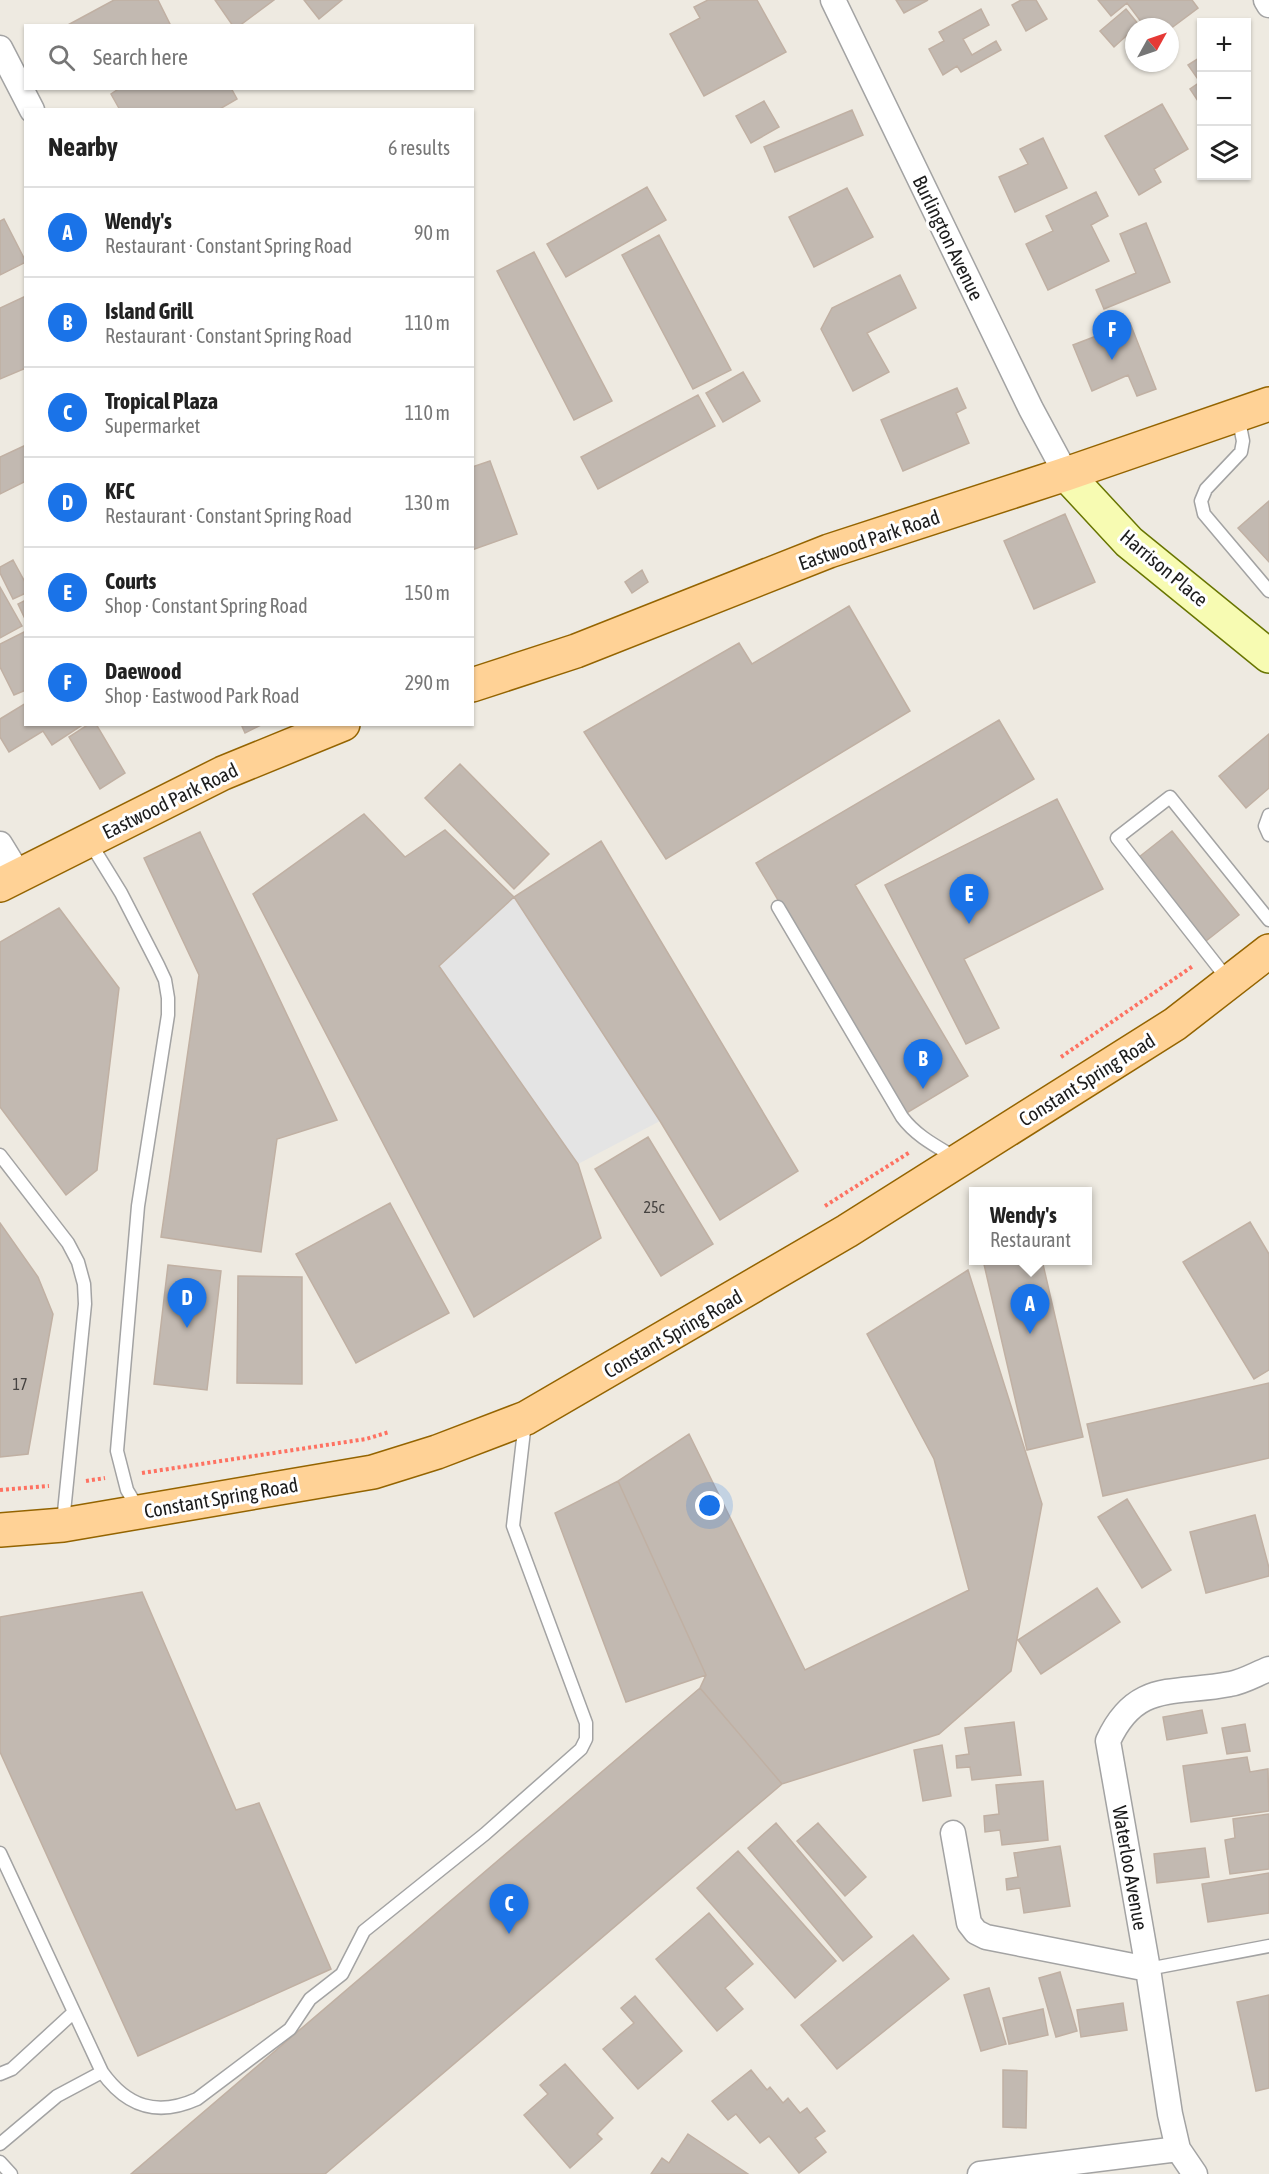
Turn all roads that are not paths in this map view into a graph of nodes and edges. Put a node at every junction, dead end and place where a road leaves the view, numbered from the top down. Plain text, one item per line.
1 (833, 0) edge
2 (1266, 0) edge
3 (1269, 5) edge
4 (0, 48) edge
5 (31, 108) edge
6 (1269, 404) edge
7 (1238, 415) junction
8 (1066, 474) junction
9 (1269, 591) edge
10 (1269, 656) edge
11 (474, 684) edge
12 (338, 726) edge
13 (1269, 815) edge
14 (1269, 835) edge
15 (88, 841) junction
16 (0, 844) edge
17 (10, 880) edge
18 (778, 907) dead end
19 (1269, 920) edge
20 (1269, 951) edge
21 (1230, 982) junction
22 (0, 1155) edge
23 (960, 1160) junction
24 (526, 1418) junction
25 (140, 1511) junction
26 (63, 1525) junction
27 (0, 1530) edge
28 (1269, 1669) edge
29 (953, 1833) dead end
30 (0, 1853) edge
31 (1269, 1946) edge
32 (1148, 1969) junction
33 (74, 2012) junction
34 (102, 2072) junction
35 (0, 2074) edge
36 (0, 2144) edge
37 (1178, 2149) junction
38 (0, 2162) edge
39 (11, 2174) edge
40 (980, 2174) edge
41 (1195, 2174) edge

1 - 8 street, Burlington Avenue
2 - 3 street
4 - 5 street
6 - 7 main road, Eastwood Park Road
7 - 8 main road, Eastwood Park Road
7 - 9 lane
8 - 10 main road, Harrison Place
8 - 11 main road, Eastwood Park Road
12 - 15 main road, Eastwood Park Road
13 - 14 lane
15 - 17 main road, Eastwood Park Road
15 - 25 lane
16 - 17 street
18 - 23 lane
19 - 21 lane
20 - 21 main road, Constant Spring Road
21 - 23 main road, Constant Spring Road
22 - 26 lane
23 - 24 main road, Constant Spring Road
24 - 25 main road, Constant Spring Road
24 - 34 lane
25 - 26 main road, Constant Spring Road
26 - 27 main road, Constant Spring Road
28 - 32 street, Waterloo Avenue
29 - 32 street
30 - 33 lane
31 - 32 lane
32 - 37 street, Waterloo Avenue
33 - 34 lane
33 - 35 lane
34 - 36 lane
37 - 40 street
37 - 41 street, Waterloo Avenue
38 - 39 lane

